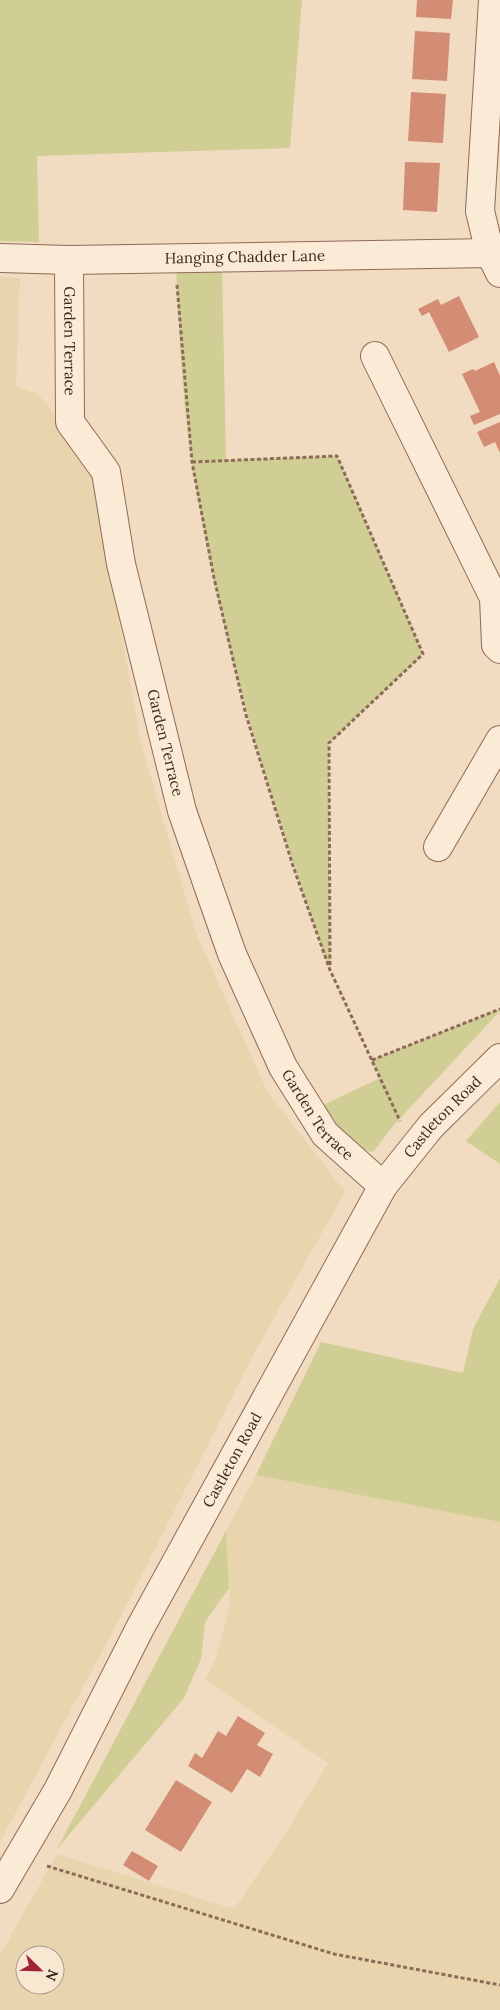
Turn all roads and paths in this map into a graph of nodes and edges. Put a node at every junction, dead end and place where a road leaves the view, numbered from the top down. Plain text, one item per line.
1 (493, 0) edge
2 (0, 258) edge
3 (174, 258) junction
4 (69, 260) junction
5 (495, 263) edge
6 (375, 356) dead end
7 (192, 462) junction
8 (500, 650) edge
9 (500, 740) edge
10 (438, 848) dead end
11 (330, 970) junction
12 (500, 1009) edge
13 (500, 1058) edge
14 (372, 1060) junction
15 (413, 1149) junction
16 (383, 1186) junction
17 (20, 1855) junction
18 (0, 1889) edge
19 (500, 1984) edge

1 - 5 street
2 - 4 street, Hanging Chadder Lane
3 - 4 street, Hanging Chadder Lane
3 - 5 street, Hanging Chadder Lane
3 - 7 path
4 - 16 street, Garden Terrace
6 - 8 street
7 - 11 path
7 - 11 path
9 - 10 street
11 - 14 path
12 - 14 path
13 - 15 street, Castleton Road
14 - 15 path
15 - 16 street, Castleton Road
16 - 17 street, Castleton Road
17 - 18 street, Castleton Road
17 - 19 path

